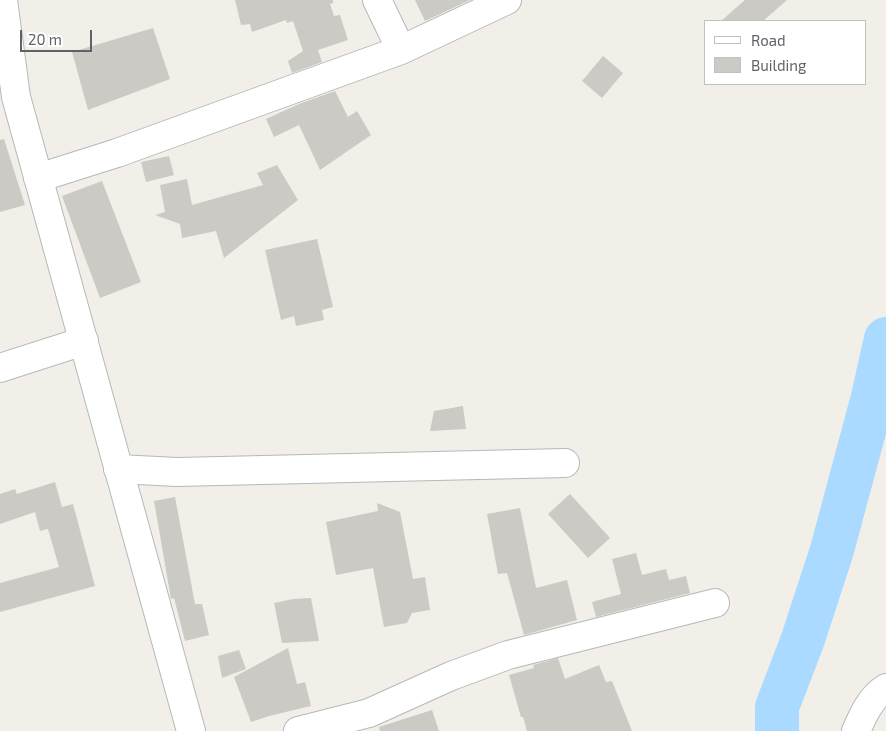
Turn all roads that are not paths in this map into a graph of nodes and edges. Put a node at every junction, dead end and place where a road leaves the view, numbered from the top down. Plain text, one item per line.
1 (3, 0) edge
2 (377, 0) edge
3 (507, 0) edge
4 (401, 50) junction
5 (8, 100) edge
6 (38, 178) junction
7 (84, 342) junction
8 (0, 368) edge
9 (565, 464) dead end
10 (118, 468) junction
11 (714, 603) dead end
12 (886, 688) edge
13 (378, 720) edge
14 (191, 731) edge
15 (298, 731) edge
16 (856, 731) edge

1 - 5 street
2 - 4 street
3 - 4 street
4 - 6 street
5 - 6 street
6 - 7 street
7 - 8 street
7 - 10 street
9 - 10 street
10 - 14 street
11 - 13 street
12 - 16 street
13 - 15 street

